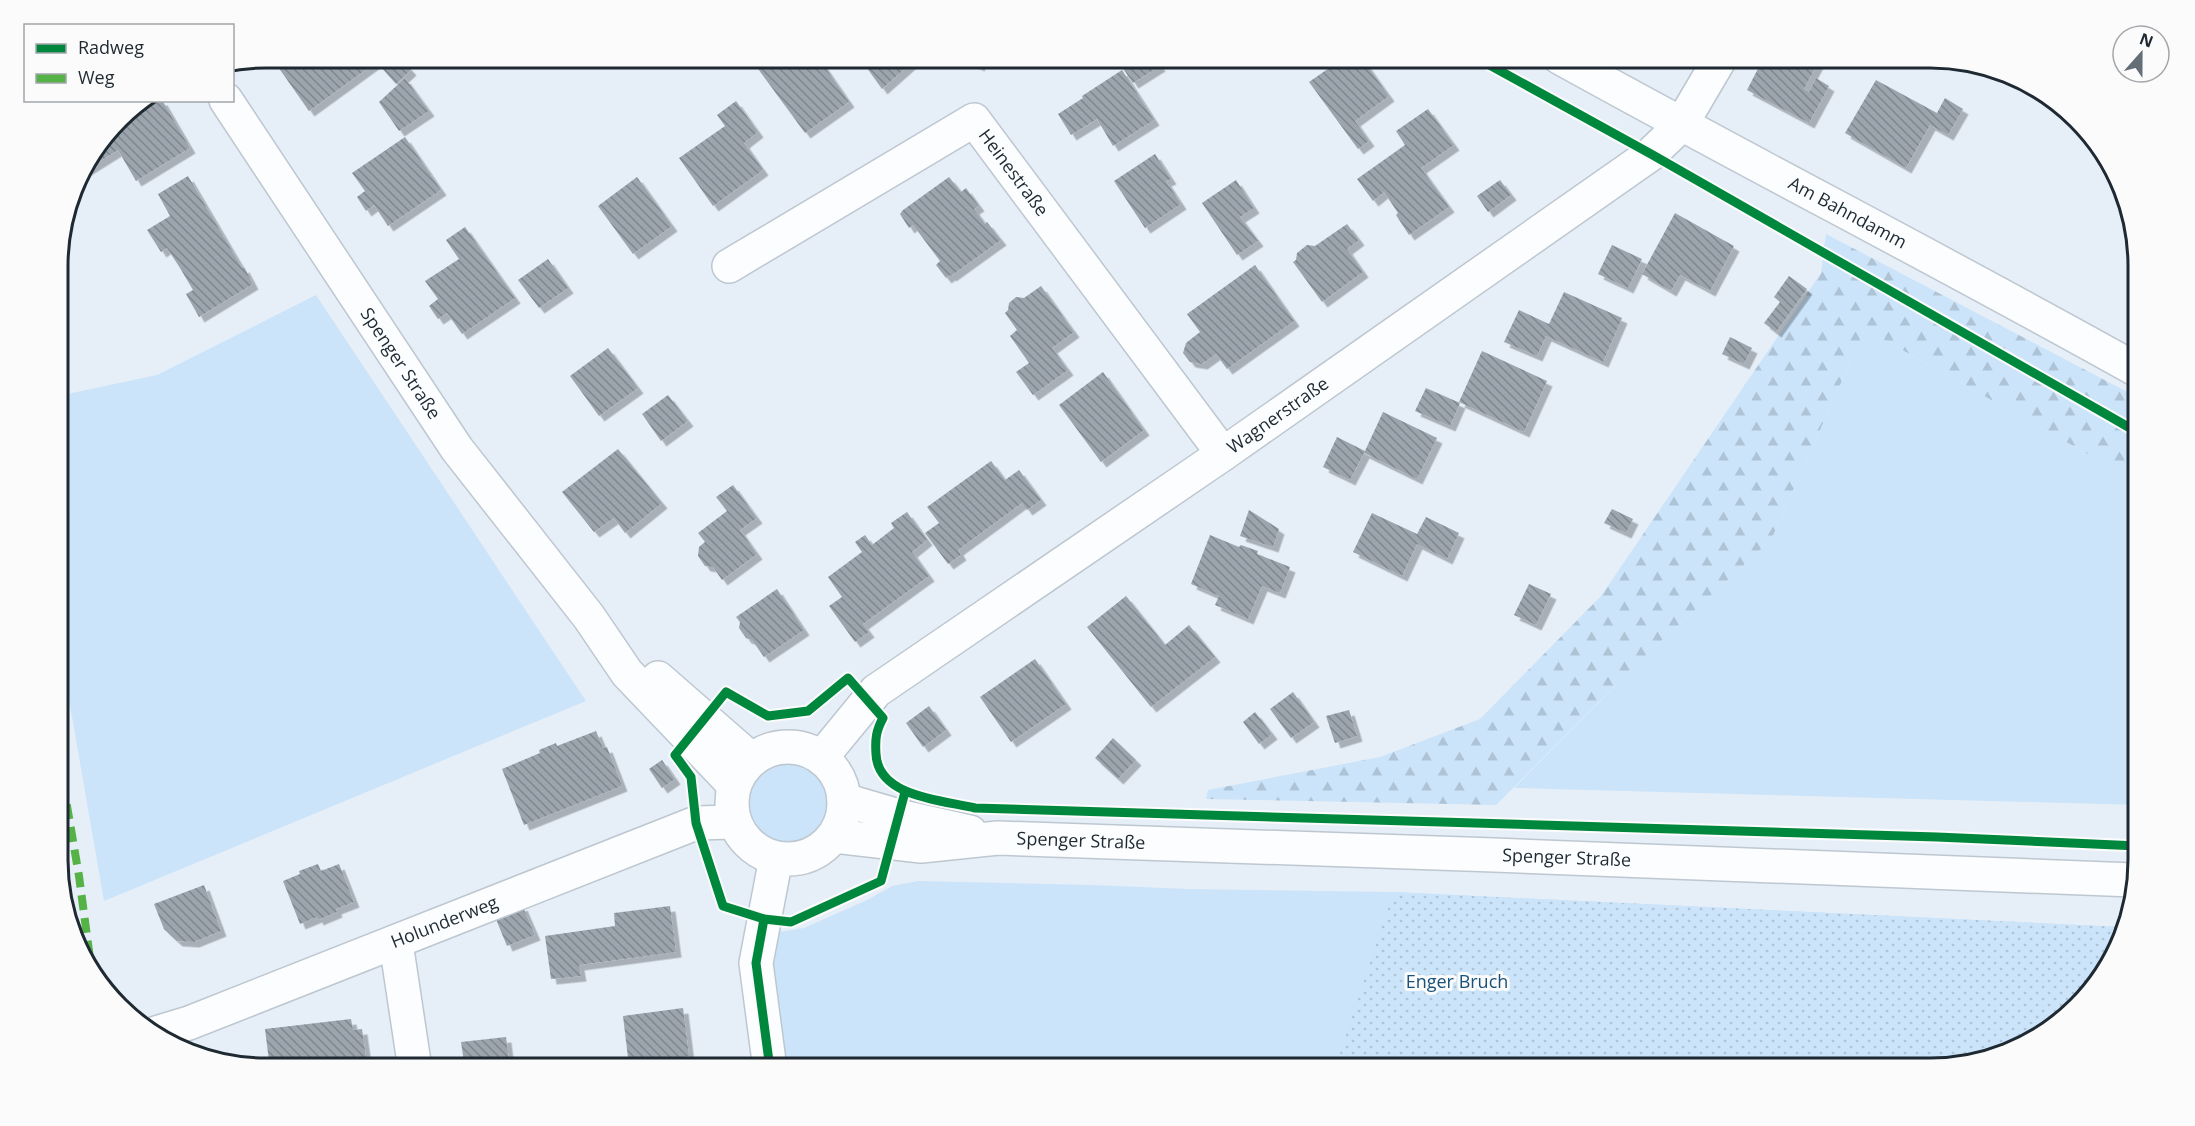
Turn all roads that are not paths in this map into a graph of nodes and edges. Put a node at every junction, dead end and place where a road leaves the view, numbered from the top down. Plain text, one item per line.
1 (1579, 68) edge
2 (1715, 68) edge
3 (227, 102) edge
4 (1681, 125) junction
5 (729, 266) dead end
6 (2127, 364) edge
7 (1223, 454) junction
8 (821, 758) junction
9 (743, 773) junction
10 (844, 800) junction
11 (734, 822) junction
12 (834, 836) junction
13 (999, 838) junction
14 (776, 858) junction
15 (2126, 880) edge
16 (396, 943) junction
17 (165, 1030) edge
18 (413, 1058) edge
19 (769, 1058) edge

1 - 4 street, Am Bahndamm
2 - 4 street, Wagnerstraße
3 - 9 street, Spenger Straße
4 - 6 street, Am Bahndamm
4 - 7 street, Wagnerstraße
5 - 7 street, Heinestraße
7 - 8 street, Wagnerstraße
8 - 9 street
8 - 10 street
9 - 11 street
10 - 12 street
10 - 13 street, Spenger Straße
11 - 14 street
11 - 16 street, Holunderweg
12 - 13 street, Spenger Straße
12 - 14 street
13 - 15 street, Spenger Straße
14 - 19 street
16 - 17 street, Holunderweg
16 - 18 street

